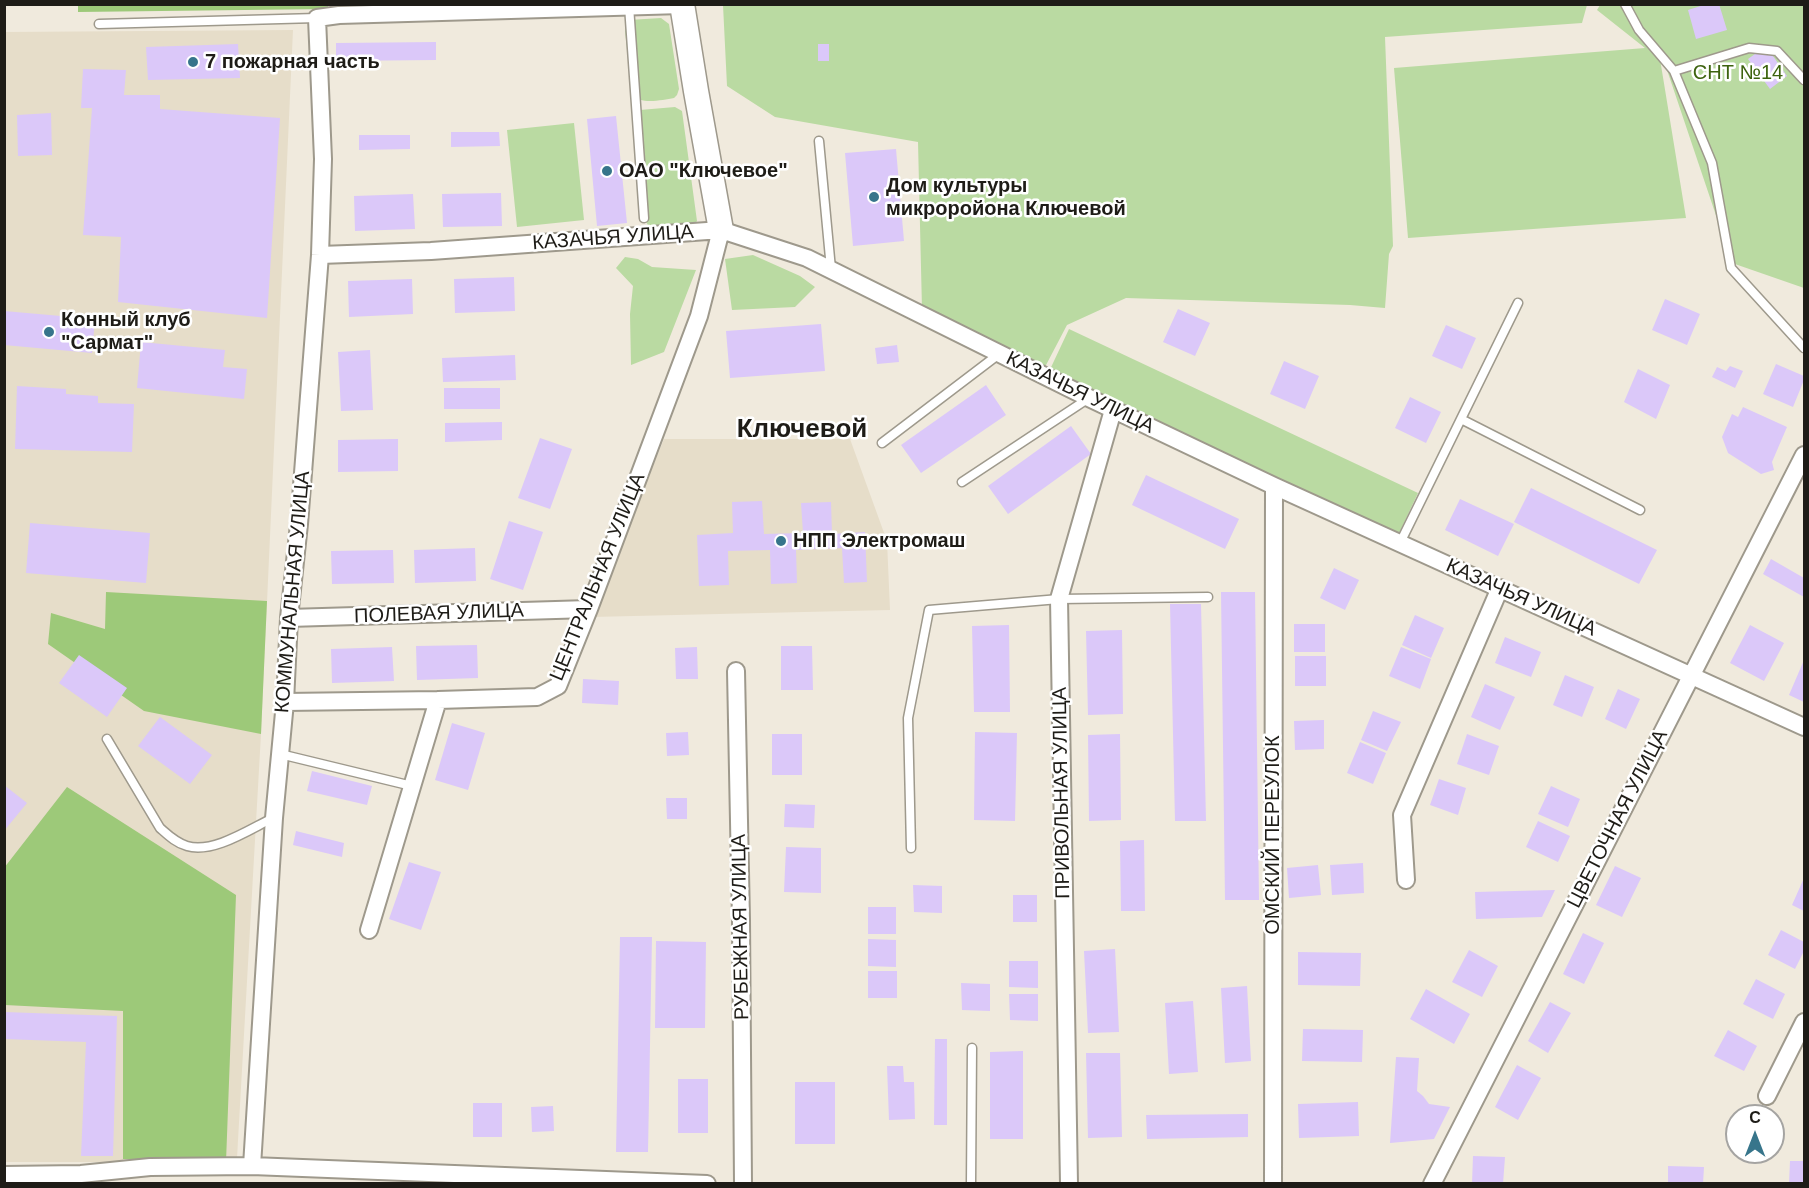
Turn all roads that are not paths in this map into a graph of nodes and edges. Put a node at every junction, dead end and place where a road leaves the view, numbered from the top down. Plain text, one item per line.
1 (1625, 4) edge
2 (682, 5) edge
3 (629, 6) junction
4 (339, 10) edge
5 (317, 18) junction
6 (99, 24) dead end
7 (1674, 71) junction
8 (1804, 80) edge
9 (819, 141) dead end
10 (644, 218) dead end
11 (721, 230) junction
12 (320, 255) junction
13 (831, 270) junction
14 (1518, 303) dead end
15 (1804, 348) edge
16 (999, 354) junction
17 (1089, 398) junction
18 (1113, 410) junction
19 (1461, 419) junction
20 (882, 443) dead end
21 (1804, 455) edge
22 (962, 482) dead end
23 (1274, 486) junction
24 (1640, 510) dead end
25 (1400, 543) junction
26 (1500, 588) junction
27 (1208, 597) dead end
28 (1059, 599) junction
29 (589, 609) junction
30 (289, 618) junction
31 (736, 671) dead end
32 (1692, 676) junction
33 (438, 700) junction
34 (285, 702) junction
35 (1804, 727) edge
36 (107, 739) dead end
37 (280, 754) junction
38 (412, 786) junction
39 (274, 818) junction
40 (911, 848) dead end
41 (1406, 880) dead end
42 (369, 930) dead end
43 (1804, 1022) edge
44 (972, 1048) dead end
45 (1767, 1096) dead end
46 (252, 1166) junction
47 (4, 1175) edge
48 (707, 1184) edge
49 (743, 1184) edge
50 (971, 1184) edge
51 (1069, 1184) edge
52 (1273, 1184) edge
53 (1432, 1184) edge

1 - 7 lane
2 - 3 street
2 - 11 street
3 - 4 street
3 - 10 lane
4 - 5 street
5 - 6 lane
5 - 12 street, КОММУНАЛЬНАЯ УЛИЦА
7 - 8 lane
7 - 15 lane
9 - 13 lane
11 - 12 street, КАЗАЧЬЯ УЛИЦА
11 - 13 street, КАЗАЧЬЯ УЛИЦА
11 - 29 street, ЦЕНТРАЛЬНАЯ УЛИЦА
12 - 30 street, КОММУНАЛЬНАЯ УЛИЦА
13 - 16 street, КАЗАЧЬЯ УЛИЦА
14 - 19 lane
16 - 17 street, КАЗАЧЬЯ УЛИЦА
16 - 20 lane
17 - 18 street, КАЗАЧЬЯ УЛИЦА
17 - 22 lane
18 - 23 street, КАЗАЧЬЯ УЛИЦА
18 - 28 street, ПРИВОЛЬНАЯ УЛИЦА
19 - 24 lane
19 - 25 lane
21 - 32 street, ЦВЕТОЧНАЯ УЛИЦА
23 - 25 street, КАЗАЧЬЯ УЛИЦА
23 - 52 street, ОМСКИЙ ПЕРЕУЛОК
25 - 26 street, КАЗАЧЬЯ УЛИЦА
26 - 32 street, КАЗАЧЬЯ УЛИЦА
26 - 41 street
27 - 28 lane
28 - 40 lane
28 - 51 street, ПРИВОЛЬНАЯ УЛИЦА
29 - 30 street, ПОЛЕВАЯ УЛИЦА
29 - 33 street, ЦЕНТРАЛЬНАЯ УЛИЦА
30 - 34 street, КОММУНАЛЬНАЯ УЛИЦА
31 - 49 street, РУБЕЖНАЯ УЛИЦА
32 - 35 street, КАЗАЧЬЯ УЛИЦА
32 - 53 street, ЦВЕТОЧНАЯ УЛИЦА
33 - 34 street, ЦЕНТРАЛЬНАЯ УЛИЦА
33 - 38 street
34 - 37 street, КОММУНАЛЬНАЯ УЛИЦА
36 - 39 lane
37 - 38 lane
37 - 39 street, КОММУНАЛЬНАЯ УЛИЦА
38 - 42 street
39 - 46 street, КОММУНАЛЬНАЯ УЛИЦА
43 - 45 street
44 - 50 lane
46 - 47 street
46 - 48 street

